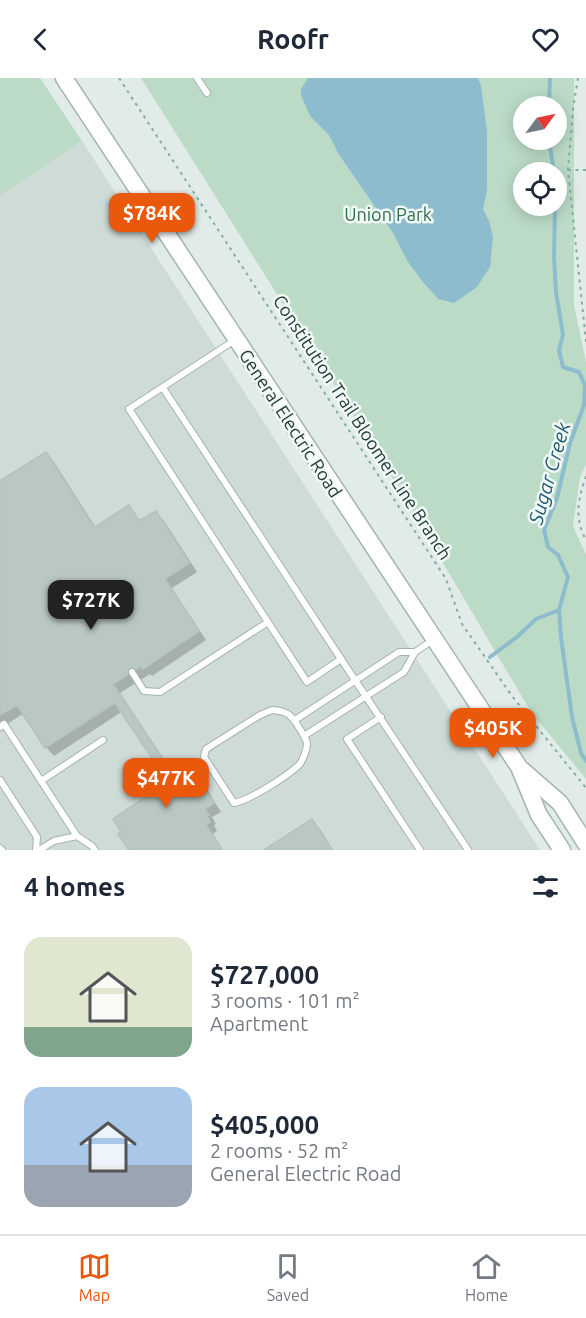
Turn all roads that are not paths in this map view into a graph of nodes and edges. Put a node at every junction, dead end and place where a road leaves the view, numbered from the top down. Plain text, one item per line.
1 (64, 78) edge
2 (196, 78) edge
3 (207, 93) dead end
4 (236, 339) junction
5 (163, 388) junction
6 (268, 622) junction
7 (434, 640) junction
8 (415, 652) junction
9 (341, 659) junction
10 (132, 672) dead end
11 (356, 680) junction
12 (367, 696) junction
13 (381, 717) junction
14 (295, 720) junction
15 (0, 727) edge
16 (304, 736) junction
17 (103, 740) dead end
18 (519, 767) junction
19 (0, 780) edge
20 (41, 781) junction
21 (77, 836) junction
22 (586, 844) edge
23 (38, 850) edge
24 (95, 850) edge
25 (420, 850) edge
26 (468, 850) edge
27 (562, 850) edge

1 - 4 main road, General Electric Road
2 - 3 lane
4 - 5 lane
4 - 7 main road, General Electric Road
5 - 6 lane
5 - 9 lane
6 - 9 lane
6 - 10 lane
7 - 8 lane
7 - 18 main road, General Electric Road
8 - 11 lane
8 - 12 lane
9 - 11 lane
11 - 12 lane
11 - 14 lane
12 - 13 lane
12 - 16 lane
13 - 25 lane
13 - 26 lane
14 - 16 lane
14 - 16 lane
15 - 20 lane
17 - 20 lane
18 - 22 main road, General Electric Road
18 - 27 main road, General Electric Road
19 - 23 lane
20 - 21 lane
21 - 23 lane
21 - 24 lane

